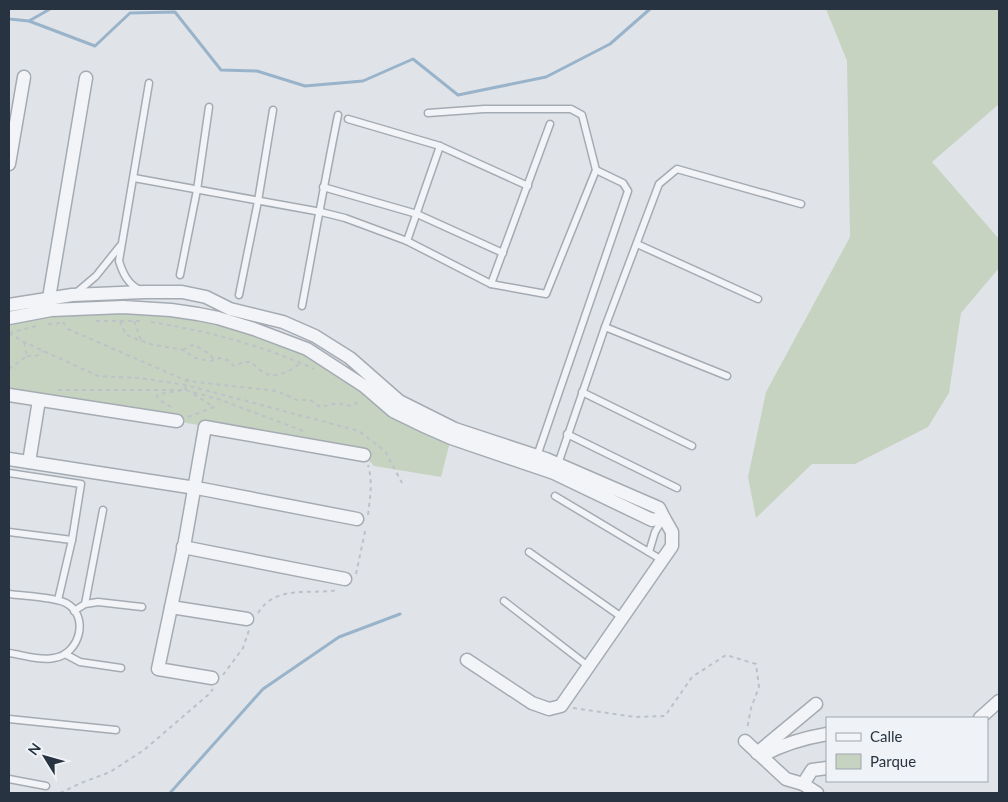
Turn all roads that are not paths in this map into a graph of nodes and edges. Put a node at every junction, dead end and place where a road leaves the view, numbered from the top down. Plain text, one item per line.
1 (24, 77) dead end
2 (86, 78) dead end
3 (149, 83) dead end
4 (209, 107) dead end
5 (273, 110) dead end
6 (428, 113) dead end
7 (338, 115) dead end
8 (348, 119) dead end
9 (550, 124) dead end
10 (440, 146) junction
11 (9, 164) edge
12 (596, 170) junction
13 (134, 178) junction
14 (528, 186) junction
15 (323, 187) junction
16 (197, 190) junction
17 (258, 201) junction
18 (801, 204) dead end
19 (321, 212) junction
20 (417, 214) junction
21 (407, 241) junction
22 (122, 242) junction
23 (637, 244) junction
24 (503, 253) junction
25 (180, 275) dead end
26 (491, 284) junction
27 (144, 292) junction
28 (72, 295) junction
29 (239, 295) dead end
30 (49, 298) junction
31 (758, 299) dead end
32 (216, 302) junction
33 (9, 305) edge
34 (302, 306) dead end
35 (213, 317) junction
36 (9, 318) edge
37 (605, 327) junction
38 (350, 358) junction
39 (346, 374) junction
40 (727, 376) dead end
41 (582, 392) junction
42 (9, 395) edge
43 (39, 400) junction
44 (180, 416) road end
45 (567, 434) junction
46 (692, 446) dead end
47 (364, 455) road end
48 (537, 456) junction
49 (9, 459) edge
50 (30, 462) junction
51 (558, 464) junction
52 (9, 473) edge
53 (193, 488) junction
54 (677, 488) dead end
55 (555, 496) dead end
56 (103, 510) dead end
57 (664, 518) junction
58 (363, 522) road end
59 (9, 532) edge
60 (72, 540) junction
61 (183, 547) junction
62 (530, 552) dead end
63 (649, 552) junction
64 (662, 560) junction
65 (350, 578) road end
66 (9, 594) edge
67 (58, 600) junction
68 (504, 601) dead end
69 (85, 604) junction
70 (142, 607) dead end
71 (171, 607) junction
72 (74, 611) junction
73 (622, 618) junction
74 (251, 620) road end
75 (9, 653) edge
76 (65, 654) junction
77 (467, 660) dead end
78 (588, 666) junction
79 (122, 668) dead end
80 (215, 682) road end
81 (999, 701) edge
82 (816, 704) dead end
83 (981, 717) edge
84 (9, 719) edge
85 (116, 730) dead end
86 (826, 734) edge
87 (744, 741) road end
88 (759, 754) junction
89 (826, 768) edge
90 (9, 779) edge
91 (803, 784) junction
92 (46, 786) dead end
93 (817, 793) edge

1 - 11 street
2 - 30 street
3 - 13 lane
4 - 16 lane
5 - 17 lane
6 - 12 lane
7 - 15 lane
8 - 10 lane
9 - 14 lane
10 - 14 lane
10 - 20 lane
12 - 26 lane
12 - 48 lane
13 - 16 lane
13 - 22 lane
14 - 24 lane
15 - 19 lane
15 - 20 lane
16 - 17 lane
16 - 25 lane
17 - 19 lane
17 - 29 lane
18 - 23 lane
19 - 21 lane
19 - 34 lane
20 - 21 lane
20 - 24 lane
21 - 26 lane
22 - 27 lane
22 - 28 lane
23 - 31 lane
23 - 37 lane
24 - 26 lane
27 - 28 street
27 - 32 street
28 - 30 street
30 - 33 street
32 - 35 street
32 - 38 street
35 - 36 street
35 - 39 street
37 - 40 lane
37 - 41 lane
38 - 39 street
38 - 48 street
39 - 57 street
41 - 45 lane
41 - 46 lane
42 - 43 street
43 - 44 street
43 - 50 street
45 - 51 lane
45 - 54 lane
47 - 53 street
48 - 51 street
49 - 50 street
50 - 53 street
51 - 57 street
52 - 60 lane
53 - 58 street
53 - 61 street
55 - 63 lane
56 - 69 lane
57 - 63 lane
57 - 64 street
59 - 60 lane
60 - 67 lane
61 - 65 street
61 - 71 street
62 - 73 lane
63 - 64 lane
64 - 73 street
66 - 67 lane
67 - 72 lane
68 - 78 lane
69 - 70 lane
69 - 72 lane
71 - 74 street
71 - 80 street
72 - 76 lane
73 - 78 street
75 - 76 lane
76 - 79 lane
77 - 78 street
81 - 83 street
82 - 88 street
84 - 85 lane
86 - 88 street
87 - 88 street
88 - 91 street
89 - 91 street
90 - 92 lane
91 - 93 street

